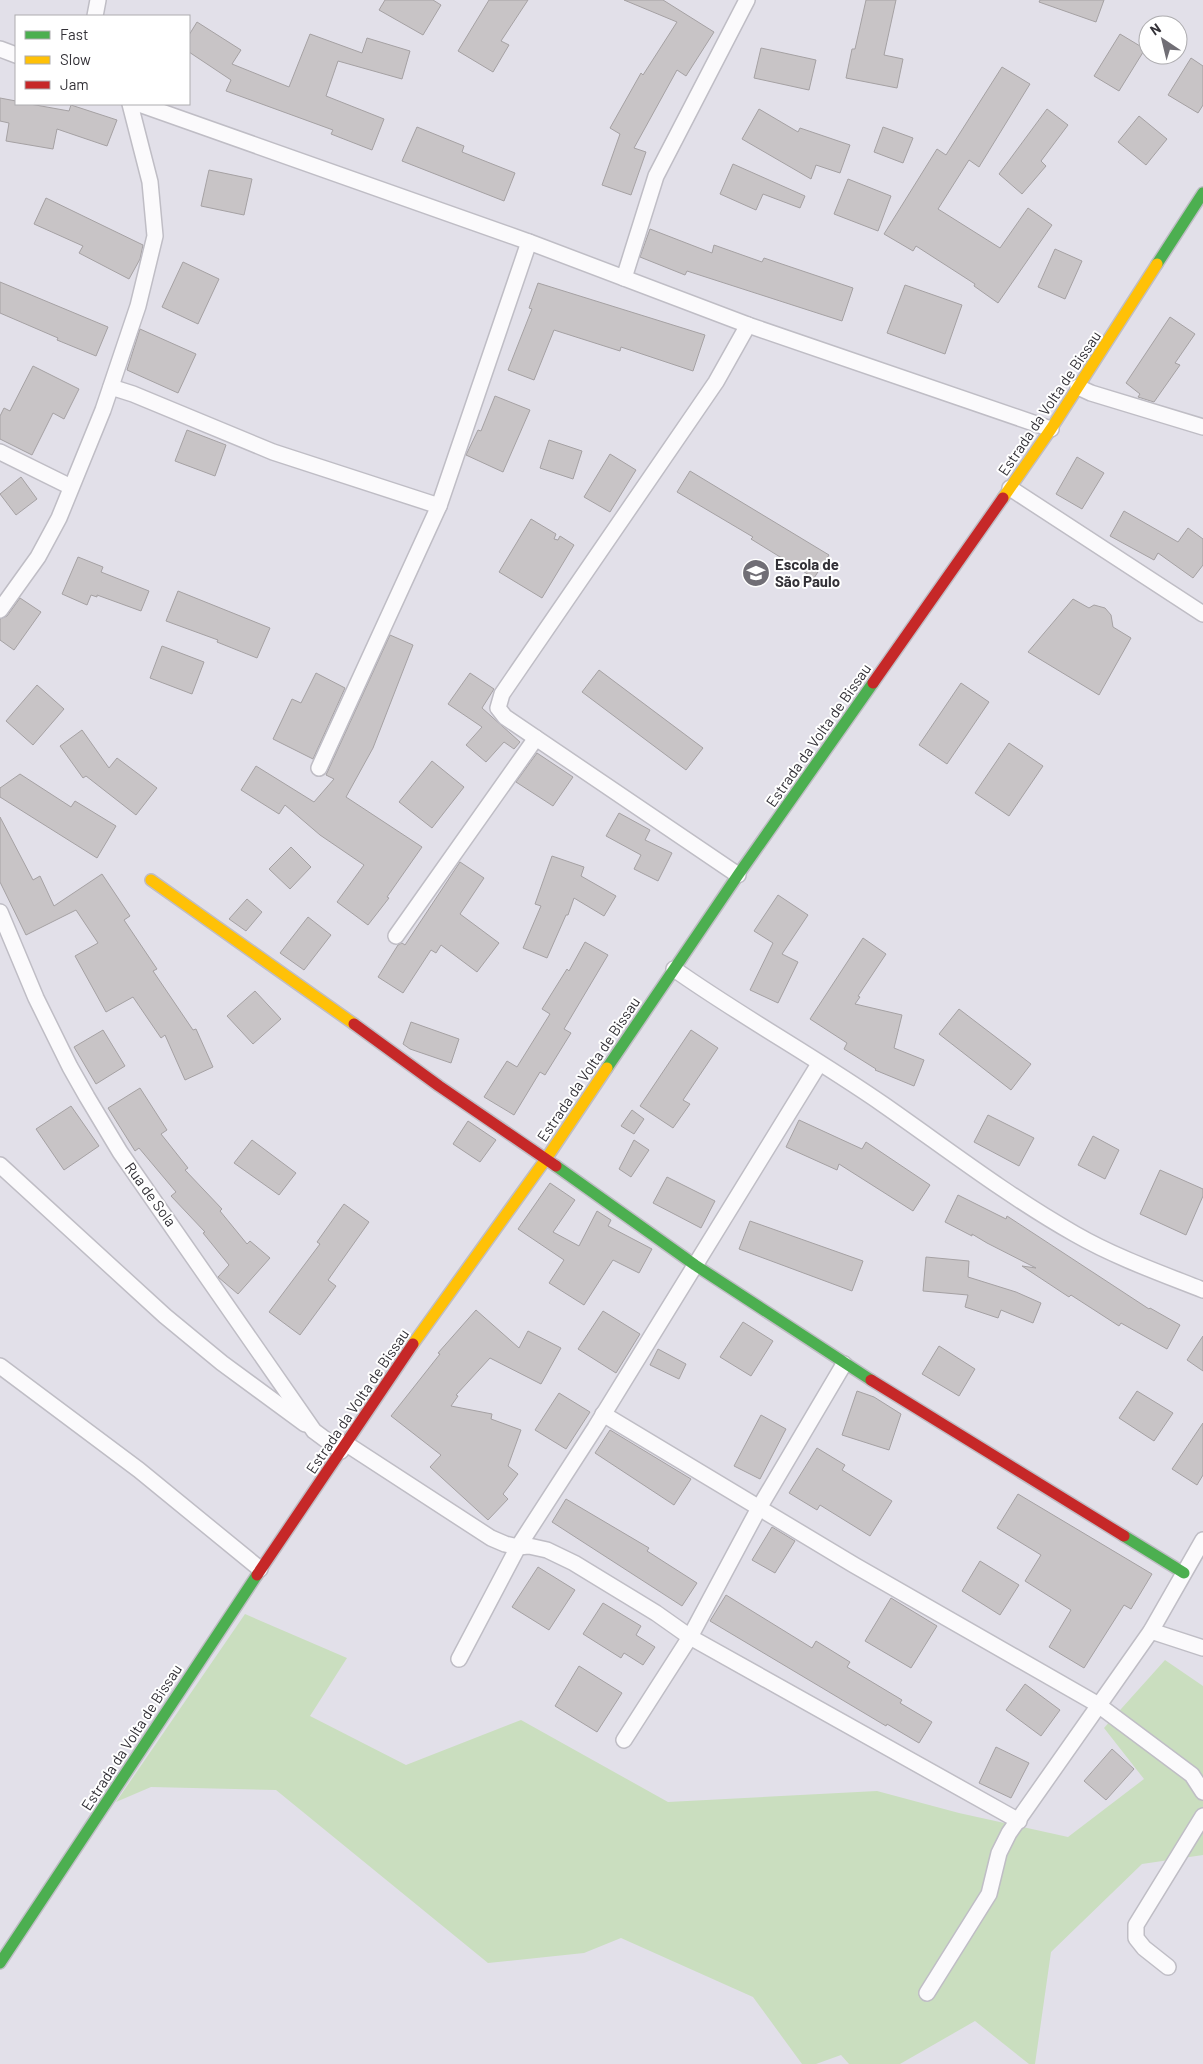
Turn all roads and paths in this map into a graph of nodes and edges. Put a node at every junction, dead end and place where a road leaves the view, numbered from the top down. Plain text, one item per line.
1 (98, 0) edge
2 (747, 0) edge
3 (96, 15) edge
4 (0, 49) edge
5 (15, 55) edge
6 (130, 105) edge
7 (142, 105) edge
8 (1203, 193) edge
9 (529, 242) junction
10 (624, 278) junction
11 (748, 325) junction
12 (111, 387) junction
13 (1078, 387) junction
14 (1203, 427) edge
15 (1051, 429) junction
16 (0, 452) edge
17 (70, 488) junction
18 (1010, 488) junction
19 (439, 506) junction
20 (0, 610) edge
21 (1203, 614) edge
22 (536, 738) junction
23 (319, 768) dead end
24 (738, 875) junction
25 (151, 880) dead end
26 (0, 912) edge
27 (396, 936) dead end
28 (674, 970) junction
29 (819, 1064) junction
30 (546, 1159) junction
31 (0, 1165) edge
32 (695, 1265) junction
33 (1203, 1290) edge
34 (844, 1364) junction
35 (0, 1366) edge
36 (603, 1414) junction
37 (314, 1430) junction
38 (343, 1447) junction
39 (759, 1508) junction
40 (1203, 1540) edge
41 (518, 1547) junction
42 (260, 1569) junction
43 (1184, 1573) junction
44 (1150, 1631) junction
45 (690, 1637) junction
46 (1203, 1648) edge
47 (458, 1659) dead end
48 (1097, 1704) junction
49 (624, 1740) dead end
50 (1203, 1792) edge
51 (1203, 1816) edge
52 (1019, 1820) junction
53 (0, 1963) edge
54 (1168, 1968) dead end
55 (927, 1993) dead end

1 - 3 street
2 - 10 street
4 - 5 street
6 - 12 street
7 - 9 street
8 - 13 main road, Estrada da Volta de Bissau
9 - 10 street
9 - 19 street
10 - 11 street
11 - 15 street
11 - 22 street
12 - 17 street
12 - 19 street
13 - 14 street
13 - 15 main road, Estrada da Volta de Bissau
15 - 18 main road, Estrada da Volta de Bissau
16 - 17 street
17 - 20 street
18 - 21 street
18 - 24 main road, Estrada da Volta de Bissau
19 - 23 street
22 - 24 street
22 - 27 street
24 - 28 main road, Estrada da Volta de Bissau
25 - 30 main road
26 - 37 street, Rua de Sola
28 - 29 street
28 - 30 main road, Estrada da Volta de Bissau
29 - 32 street
29 - 33 street
30 - 32 main road
30 - 38 main road, Estrada da Volta de Bissau
31 - 37 street
32 - 34 main road
32 - 36 street
34 - 39 street
34 - 43 main road
35 - 42 street
36 - 39 street
36 - 41 street
37 - 38 street, Rua de Sola
38 - 41 street, Rua de Sola
38 - 42 main road, Estrada da Volta de Bissau
39 - 45 street
39 - 48 street
40 - 43 street
41 - 45 street, Rua de Sola
41 - 47 street
42 - 53 main road, Estrada da Volta de Bissau
43 - 44 street
44 - 46 street
44 - 48 street
45 - 49 street
45 - 52 street, Rua de Sola
48 - 50 street
48 - 52 street
51 - 54 street
52 - 55 street

